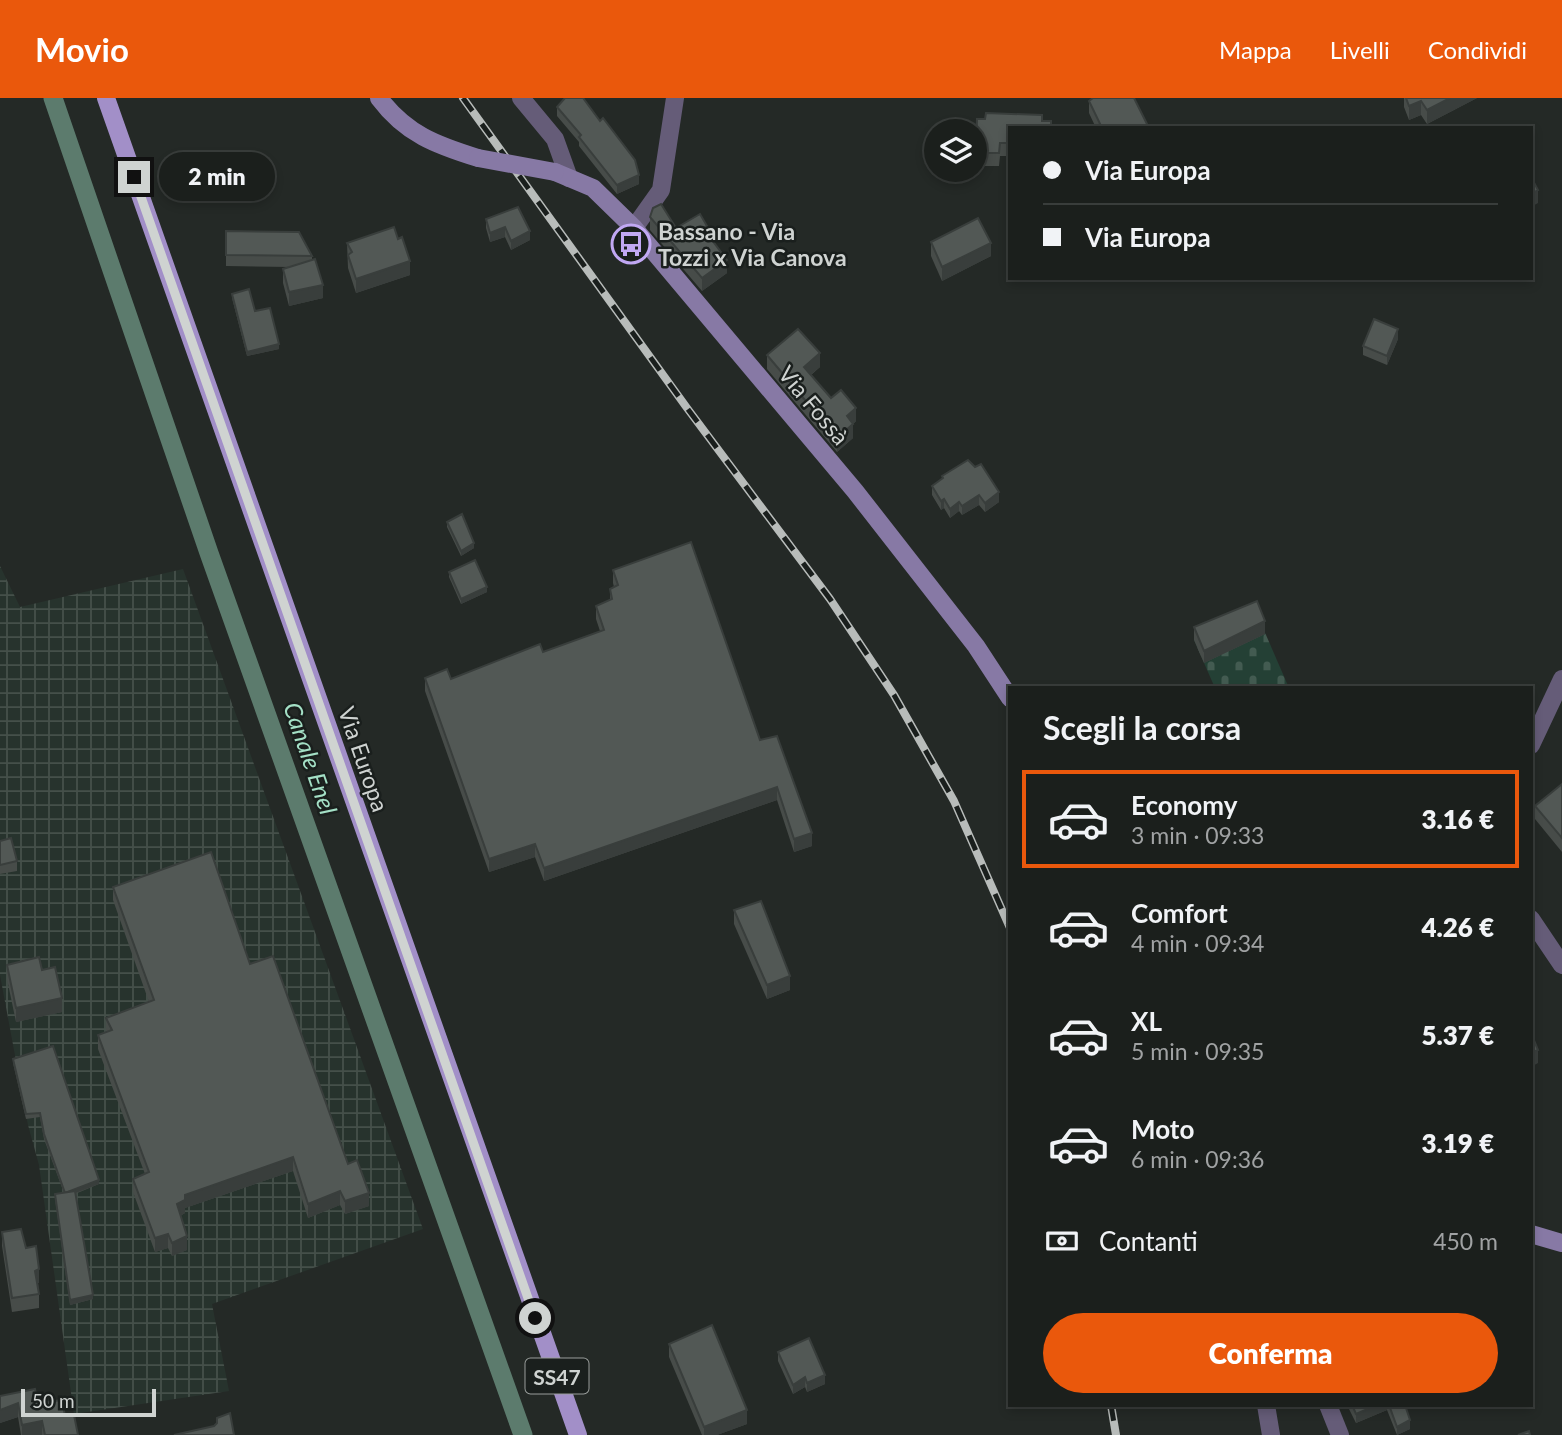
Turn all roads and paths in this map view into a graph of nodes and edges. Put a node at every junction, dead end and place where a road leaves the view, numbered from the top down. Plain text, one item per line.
1 (106, 98) edge
2 (379, 98) edge
3 (522, 98) edge
4 (675, 98) edge
5 (562, 175) junction
6 (634, 228) junction
7 (1562, 678) edge
8 (1008, 695) edge
9 (1533, 741) edge
10 (1533, 922) edge
11 (1562, 965) edge
12 (1533, 1235) edge
13 (1562, 1242) edge
14 (1266, 1407) edge
15 (1328, 1407) edge
16 (578, 1435) edge
17 (1271, 1435) edge
18 (1340, 1435) edge

1 - 16 main road, Via Europa / SS47
2 - 5 main road, Via Fossà, bridge
3 - 5 street
4 - 6 street
5 - 6 main road, Via Fossà
6 - 8 main road, Via Fossà
7 - 9 street
10 - 11 street
12 - 13 main road
14 - 17 street
15 - 18 street

